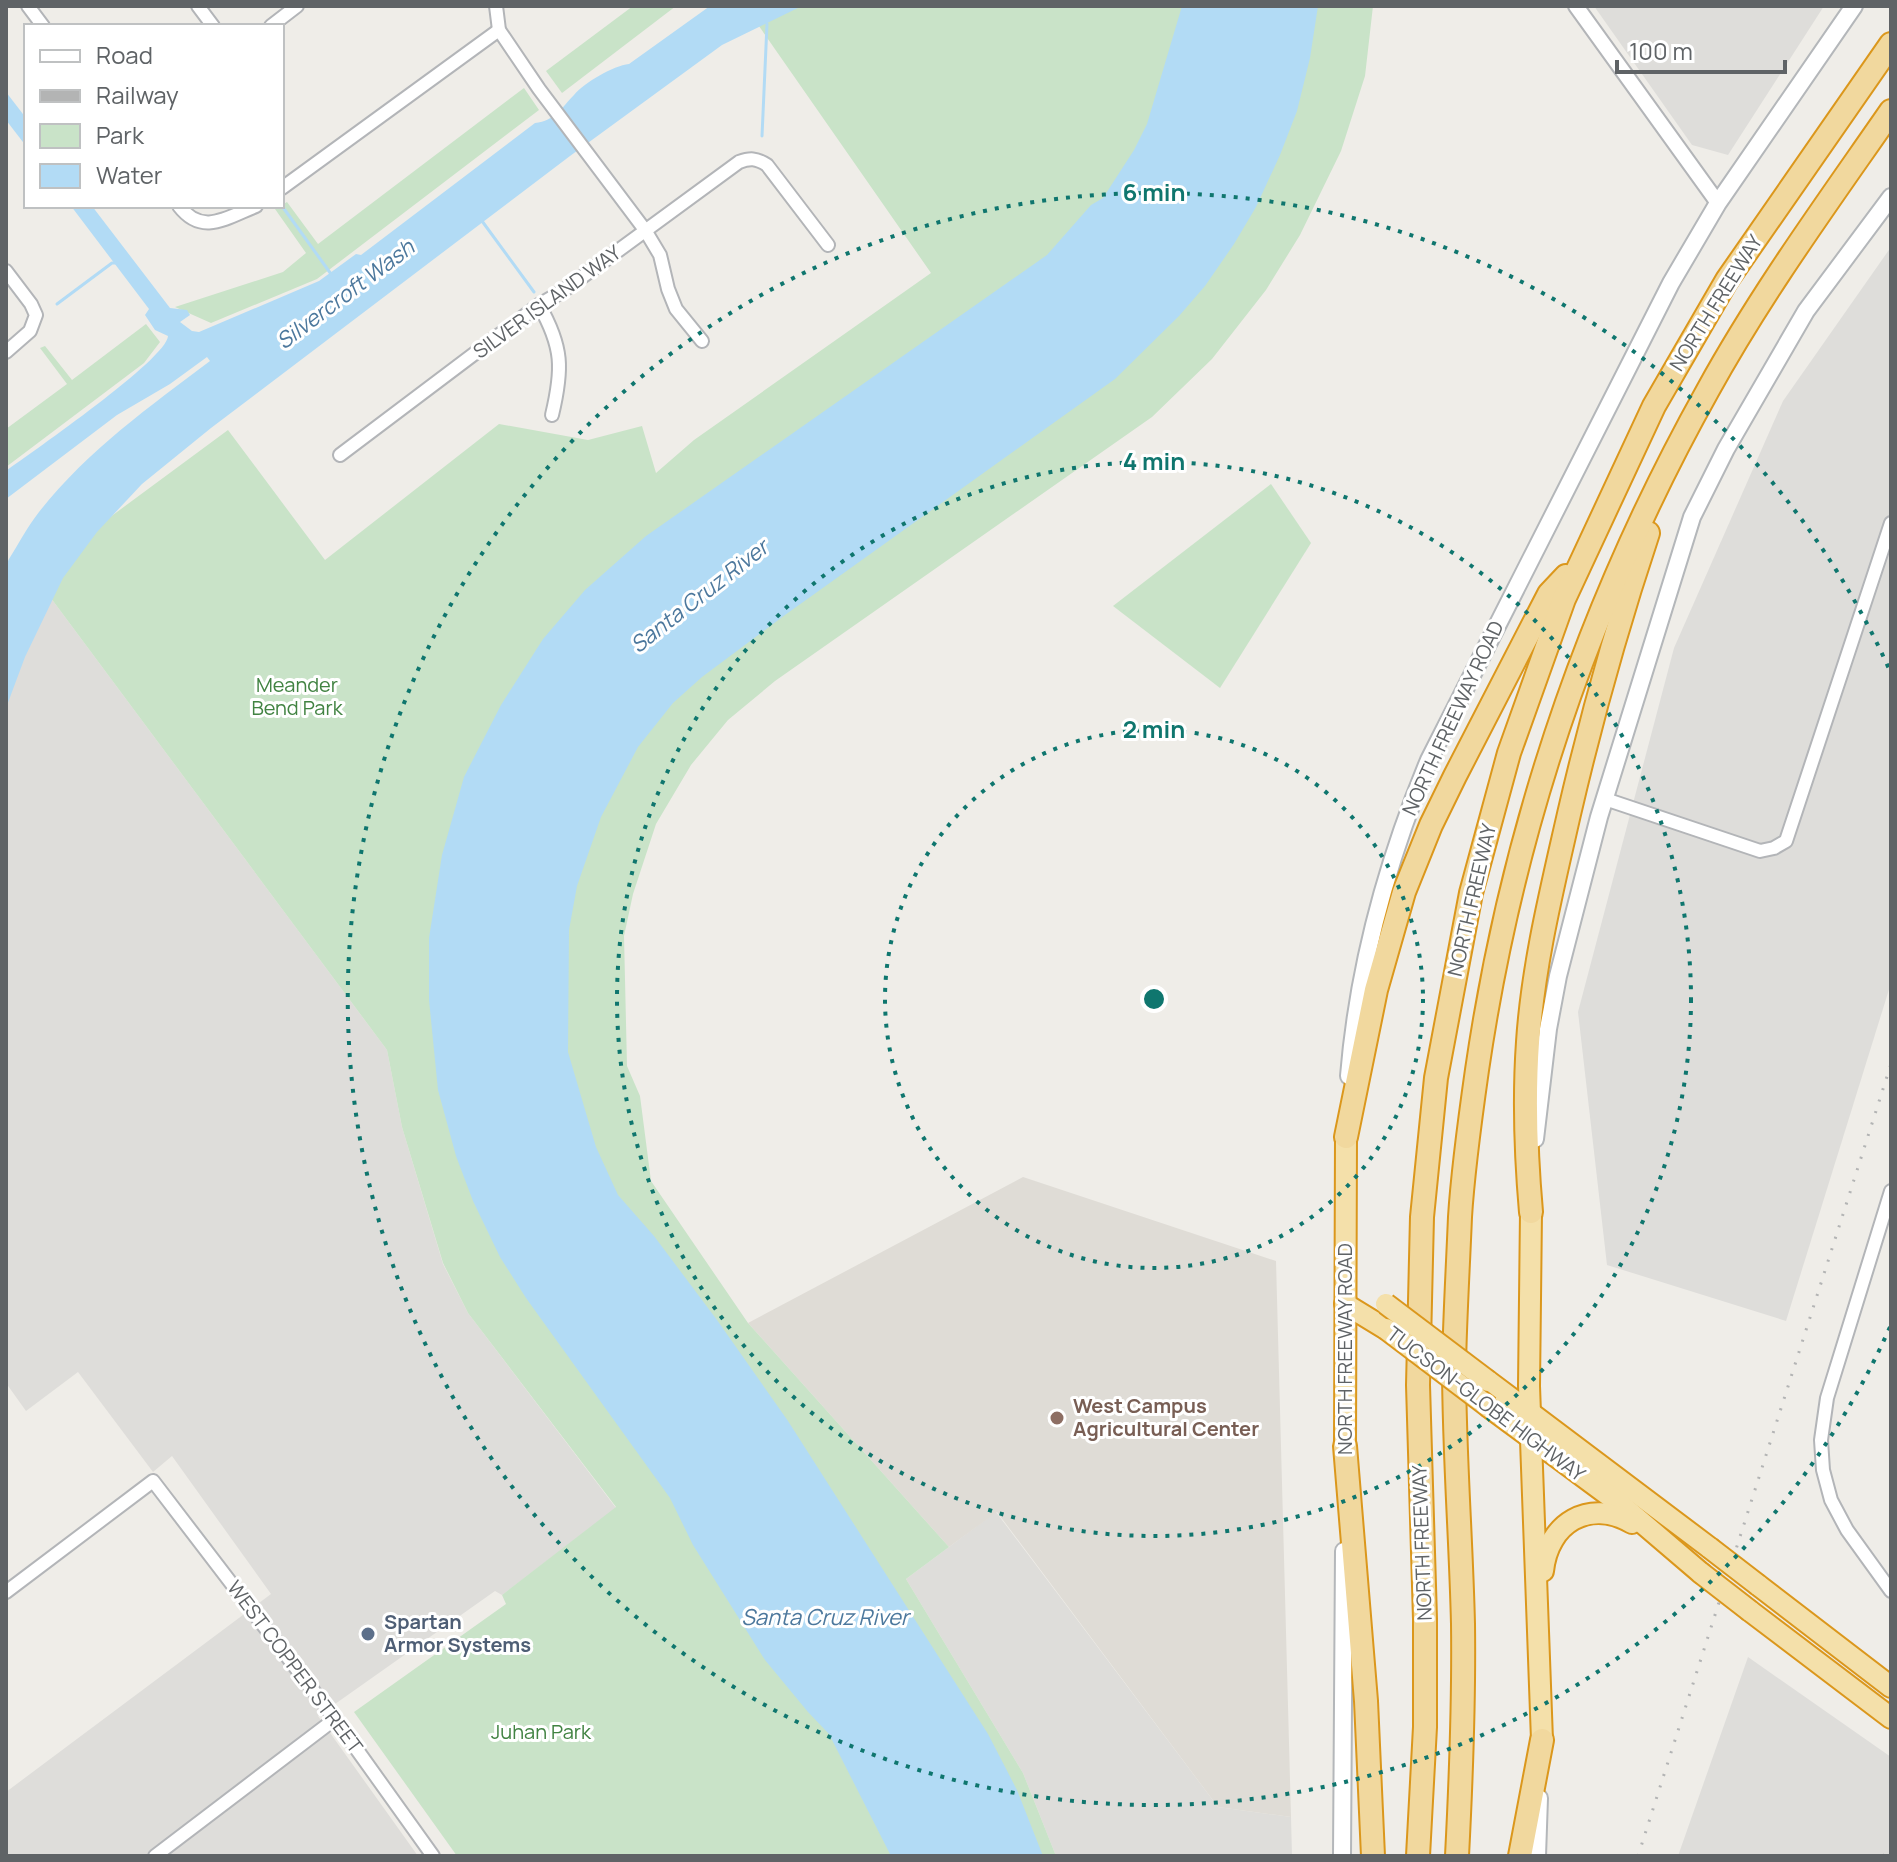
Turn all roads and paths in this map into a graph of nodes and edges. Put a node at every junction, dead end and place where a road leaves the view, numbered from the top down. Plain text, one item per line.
1 (28, 6) edge
2 (198, 6) edge
3 (297, 6) edge
4 (496, 6) edge
5 (1576, 6) edge
6 (1854, 6) edge
7 (42, 24) edge
8 (212, 24) edge
9 (274, 24) edge
10 (1891, 24) edge
11 (499, 30) junction
12 (1891, 44) edge
13 (1891, 111) edge
14 (1891, 125) edge
15 (284, 187) edge
16 (1789, 189) junction
17 (1891, 197) edge
18 (1718, 203) junction
19 (181, 208) edge
20 (251, 208) edge
21 (1823, 211) junction
22 (645, 230) junction
23 (828, 245) dead end
24 (6, 271) edge
25 (539, 305) junction
26 (702, 341) dead end
27 (6, 352) edge
28 (552, 415) dead end
29 (1680, 440) junction
30 (340, 455) dead end
31 (1891, 523) edge
32 (1581, 561) junction
33 (1605, 799) junction
34 (1346, 1137) junction
35 (1891, 1191) edge
36 (1531, 1212) junction
37 (1345, 1304) junction
38 (1531, 1414) junction
39 (1531, 1440) junction
40 (1345, 1446) junction
41 (1671, 1549) junction
42 (1891, 1591) edge
43 (6, 1592) edge
44 (1538, 1633) junction
45 (1891, 1687) edge
46 (1891, 1718) edge
47 (335, 1719) junction
48 (1542, 1740) junction
49 (155, 1856) edge
50 (433, 1856) edge
51 (1342, 1856) edge
52 (1373, 1856) edge
53 (1418, 1856) edge
54 (1457, 1856) edge
55 (1520, 1856) edge
56 (1537, 1856) edge

1 - 7 street
2 - 8 street
3 - 9 street
4 - 11 street
5 - 18 street
6 - 18 main road, NORTH FREEWAY ROAD
10 - 16 highway
11 - 15 street
11 - 22 street
12 - 16 highway, NORTH FREEWAY
13 - 21 highway, NORTH FREEWAY
14 - 21 highway
16 - 32 highway, NORTH FREEWAY
17 - 33 main road
18 - 34 main road, NORTH FREEWAY ROAD
19 - 20 street
21 - 29 highway, NORTH FREEWAY
22 - 23 street, SILVER ISLAND WAY
22 - 25 street, SILVER ISLAND WAY
22 - 26 street
24 - 27 street
25 - 28 street
25 - 30 street, SILVER ISLAND WAY
29 - 36 highway
29 - 54 highway, NORTH FREEWAY
31 - 33 street
32 - 34 highway
32 - 53 highway, NORTH FREEWAY
33 - 36 main road
34 - 37 highway, NORTH FREEWAY ROAD
35 - 42 street
36 - 38 highway
37 - 38 highway, TUCSON-GLOBE HIGHWAY, bridge
37 - 39 highway, TUCSON-GLOBE HIGHWAY, bridge
37 - 40 highway, NORTH FREEWAY ROAD
38 - 39 highway
38 - 45 highway, TUCSON-GLOBE HIGHWAY, bridge
39 - 41 highway, TUCSON-GLOBE HIGHWAY
39 - 44 highway
40 - 51 main road, NORTH FREEWAY ROAD
40 - 52 highway
41 - 44 highway
41 - 46 highway, TUCSON-GLOBE HIGHWAY, bridge
43 - 47 street, WEST COPPER STREET
44 - 48 highway
47 - 49 street
47 - 50 street, WEST COPPER STREET
48 - 55 highway
48 - 56 main road

